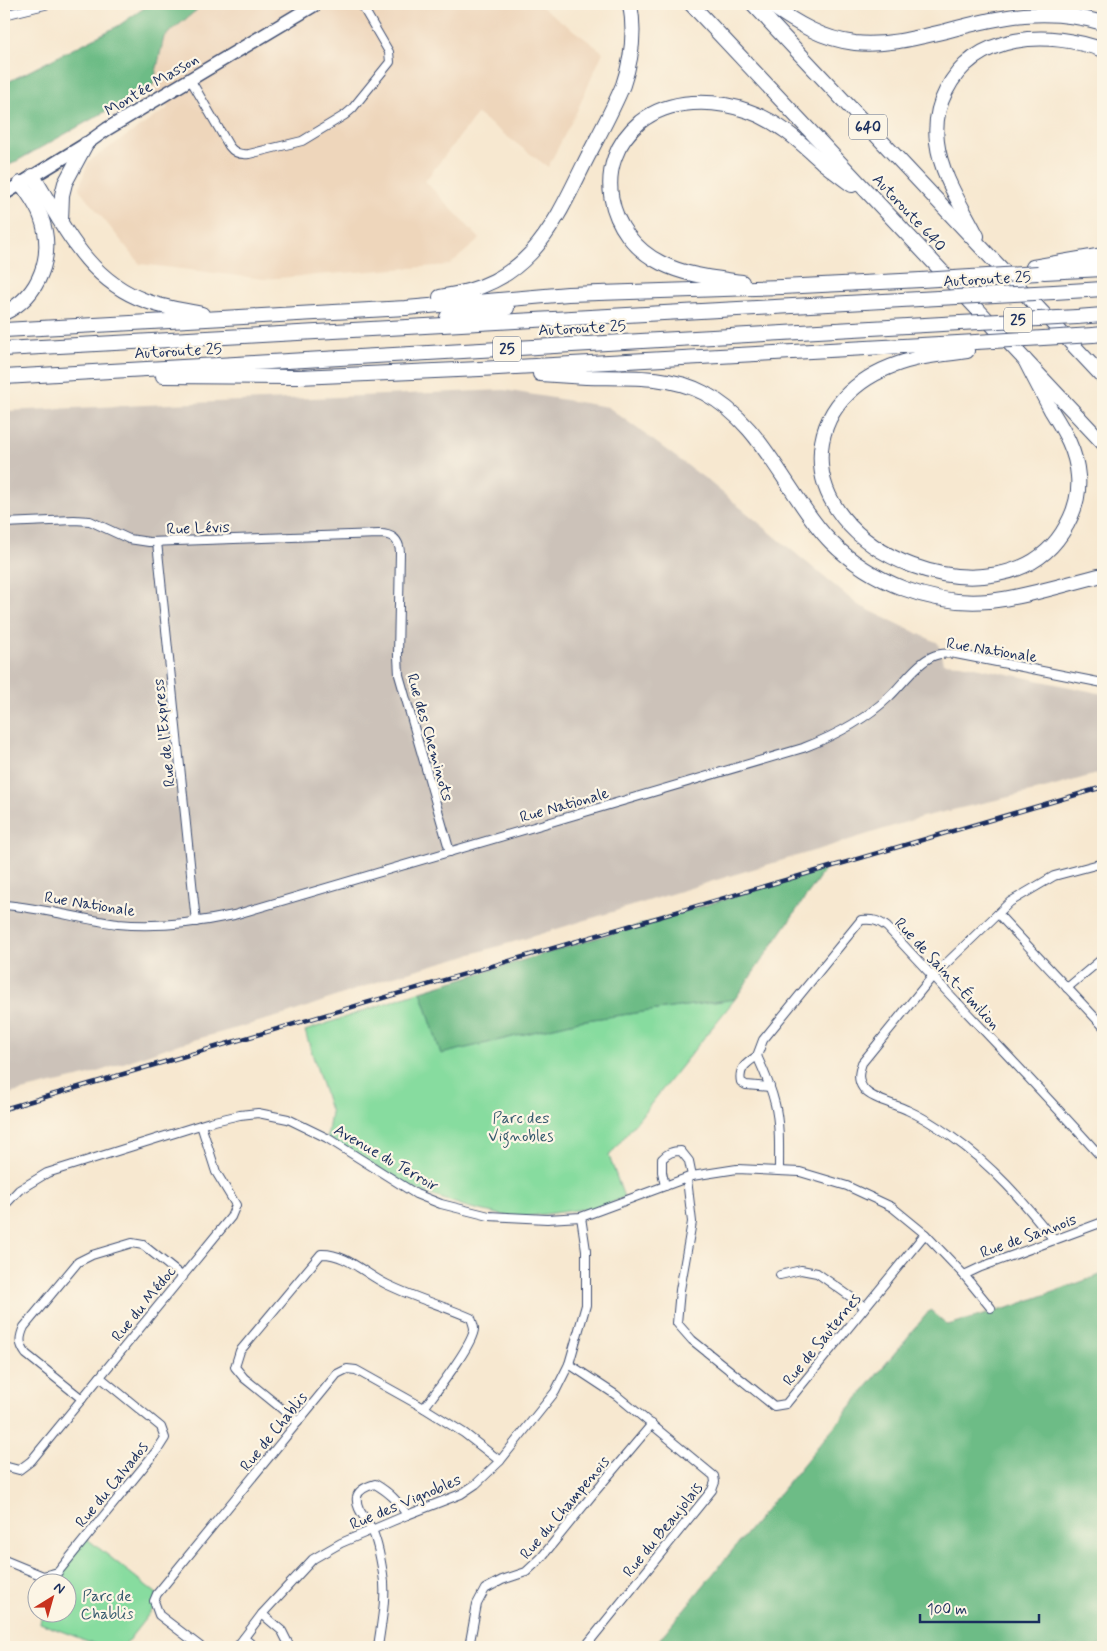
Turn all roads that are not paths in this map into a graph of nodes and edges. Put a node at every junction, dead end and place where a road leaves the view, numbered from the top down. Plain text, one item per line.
1 (49, 4) edge
2 (316, 4) edge
3 (361, 4) edge
4 (630, 4) edge
5 (691, 4) edge
6 (753, 4) edge
7 (769, 4) edge
8 (4, 15) edge
9 (1103, 23) edge
10 (1103, 50) edge
11 (190, 79) junction
12 (86, 144) junction
13 (27, 180) junction
14 (4, 194) edge
15 (887, 213) junction
16 (61, 221) junction
17 (984, 250) junction
18 (1103, 255) edge
19 (1103, 269) edge
20 (1035, 270) junction
21 (782, 287) junction
22 (1103, 289) edge
23 (686, 291) junction
24 (406, 308) junction
25 (4, 313) edge
26 (1103, 315) edge
27 (222, 318) junction
28 (4, 330) edge
29 (357, 330) junction
30 (1098, 334) edge
31 (979, 345) junction
32 (4, 349) edge
33 (1024, 360) junction
34 (480, 369) junction
35 (54, 375) junction
36 (4, 377) edge
37 (1103, 377) edge
38 (1103, 443) edge
39 (4, 523) edge
40 (396, 539) joint
41 (157, 542) junction
42 (1103, 575) edge
43 (1103, 683) edge
44 (450, 852) junction
45 (1103, 863) edge
46 (4, 905) edge
47 (998, 914) junction
48 (196, 922) junction
49 (1103, 958) edge
50 (932, 977) junction
51 (1067, 988) junction
52 (1103, 1026) edge
53 (757, 1056) junction
54 (770, 1087) junction
55 (201, 1125) junction
56 (1103, 1159) edge
57 (779, 1170) junction
58 (689, 1177) junction
59 (665, 1186) junction
60 (4, 1206) edge
61 (581, 1217) junction
62 (1103, 1222) edge
63 (925, 1234) junction
64 (1054, 1240) junction
65 (780, 1275) dead end
66 (964, 1275) junction
67 (183, 1277) junction
68 (865, 1307) junction
69 (991, 1308) dead end
70 (569, 1364) junction
71 (100, 1377) junction
72 (82, 1399) junction
73 (424, 1408) junction
74 (298, 1422) junction
75 (652, 1424) junction
76 (500, 1461) junction
77 (4, 1466) edge
78 (407, 1515) junction
79 (372, 1530) junction
80 (4, 1560) edge
81 (262, 1614) junction
82 (244, 1638) junction
83 (201, 1647) edge
84 (237, 1647) edge
85 (255, 1647) edge
86 (286, 1647) edge
87 (378, 1647) edge
88 (468, 1647) edge
89 (585, 1647) edge

1 - 8 street
2 - 11 main road, Montée Masson
3 - 11 street
4 - 24 highway
5 - 15 highway, Autoroute 640 / 640
6 - 17 highway, Autoroute 640 / 640
7 - 9 highway
10 - 17 highway
11 - 12 main road, Montée Masson
12 - 13 main road, Montée Masson
12 - 16 highway
13 - 14 main road, Montée Masson
13 - 16 highway
13 - 25 highway
15 - 21 highway
15 - 33 highway, Autoroute 640 / 640
16 - 27 highway
17 - 37 highway, Autoroute 640 / 640
18 - 20 highway
19 - 20 highway
20 - 21 highway, bridge
21 - 23 highway
22 - 29 highway, Autoroute 25 / 25, bridge
23 - 24 highway
23 - 29 highway
24 - 27 highway
26 - 35 highway, Autoroute 25 / 25, bridge
27 - 28 highway
29 - 32 highway, Autoroute 25 / 25
30 - 31 highway, bridge
31 - 33 highway
31 - 34 highway
33 - 38 highway, Autoroute 640 / 640
34 - 35 highway
34 - 42 highway
35 - 36 highway, Autoroute 25 / 25
39 - 41 street, Rue Lévis
40 - 41 street, Rue Lévis
40 - 44 street, Rue des Cheminots
41 - 48 street, Rue de l'Express
43 - 44 street, Rue Nationale
44 - 48 street, Rue Nationale
45 - 47 street
46 - 48 street, Rue Nationale
47 - 50 street
47 - 51 street
49 - 51 street
50 - 53 street, Rue de Saint-Émilion
50 - 56 street, Rue de Saint-Émilion
50 - 64 street
51 - 52 street
53 - 54 street
53 - 54 street
54 - 57 street
55 - 60 street, Avenue du Terroir
55 - 61 street, Avenue du Terroir
55 - 67 street, Rue du Médoc
57 - 58 street, Avenue du Terroir
57 - 63 street, Avenue du Terroir
58 - 59 street, Avenue du Terroir
58 - 59 street
58 - 68 street, Rue de Sauternes
59 - 61 street, Avenue du Terroir
61 - 70 street, Rue des Vignobles
62 - 64 street, Rue de Sannois
63 - 66 street, Avenue du Terroir
63 - 68 street, Rue de Sauternes
64 - 66 street, Rue de Sannois
65 - 68 street
66 - 69 street, Avenue du Terroir
67 - 71 street, Rue du Médoc
67 - 72 street
70 - 75 street, Rue du Beaujolais
70 - 76 street, Rue des Vignobles
71 - 72 street, Rue du Médoc
71 - 80 street, Rue du Calvados
72 - 77 street, Rue du Médoc
73 - 74 street, Rue de Chablis
73 - 74 street
73 - 76 street, Rue de Chablis
74 - 83 street, Rue de Chablis
75 - 88 street, Rue du Champenois
75 - 89 street, Rue du Beaujolais
76 - 78 street, Rue des Vignobles
78 - 79 street, Rue des Vignobles
78 - 79 street
79 - 81 street, Rue des Vignobles
79 - 87 street
81 - 82 street, Rue des Vignobles
81 - 86 street
82 - 84 street, Rue des Vignobles
82 - 85 street

